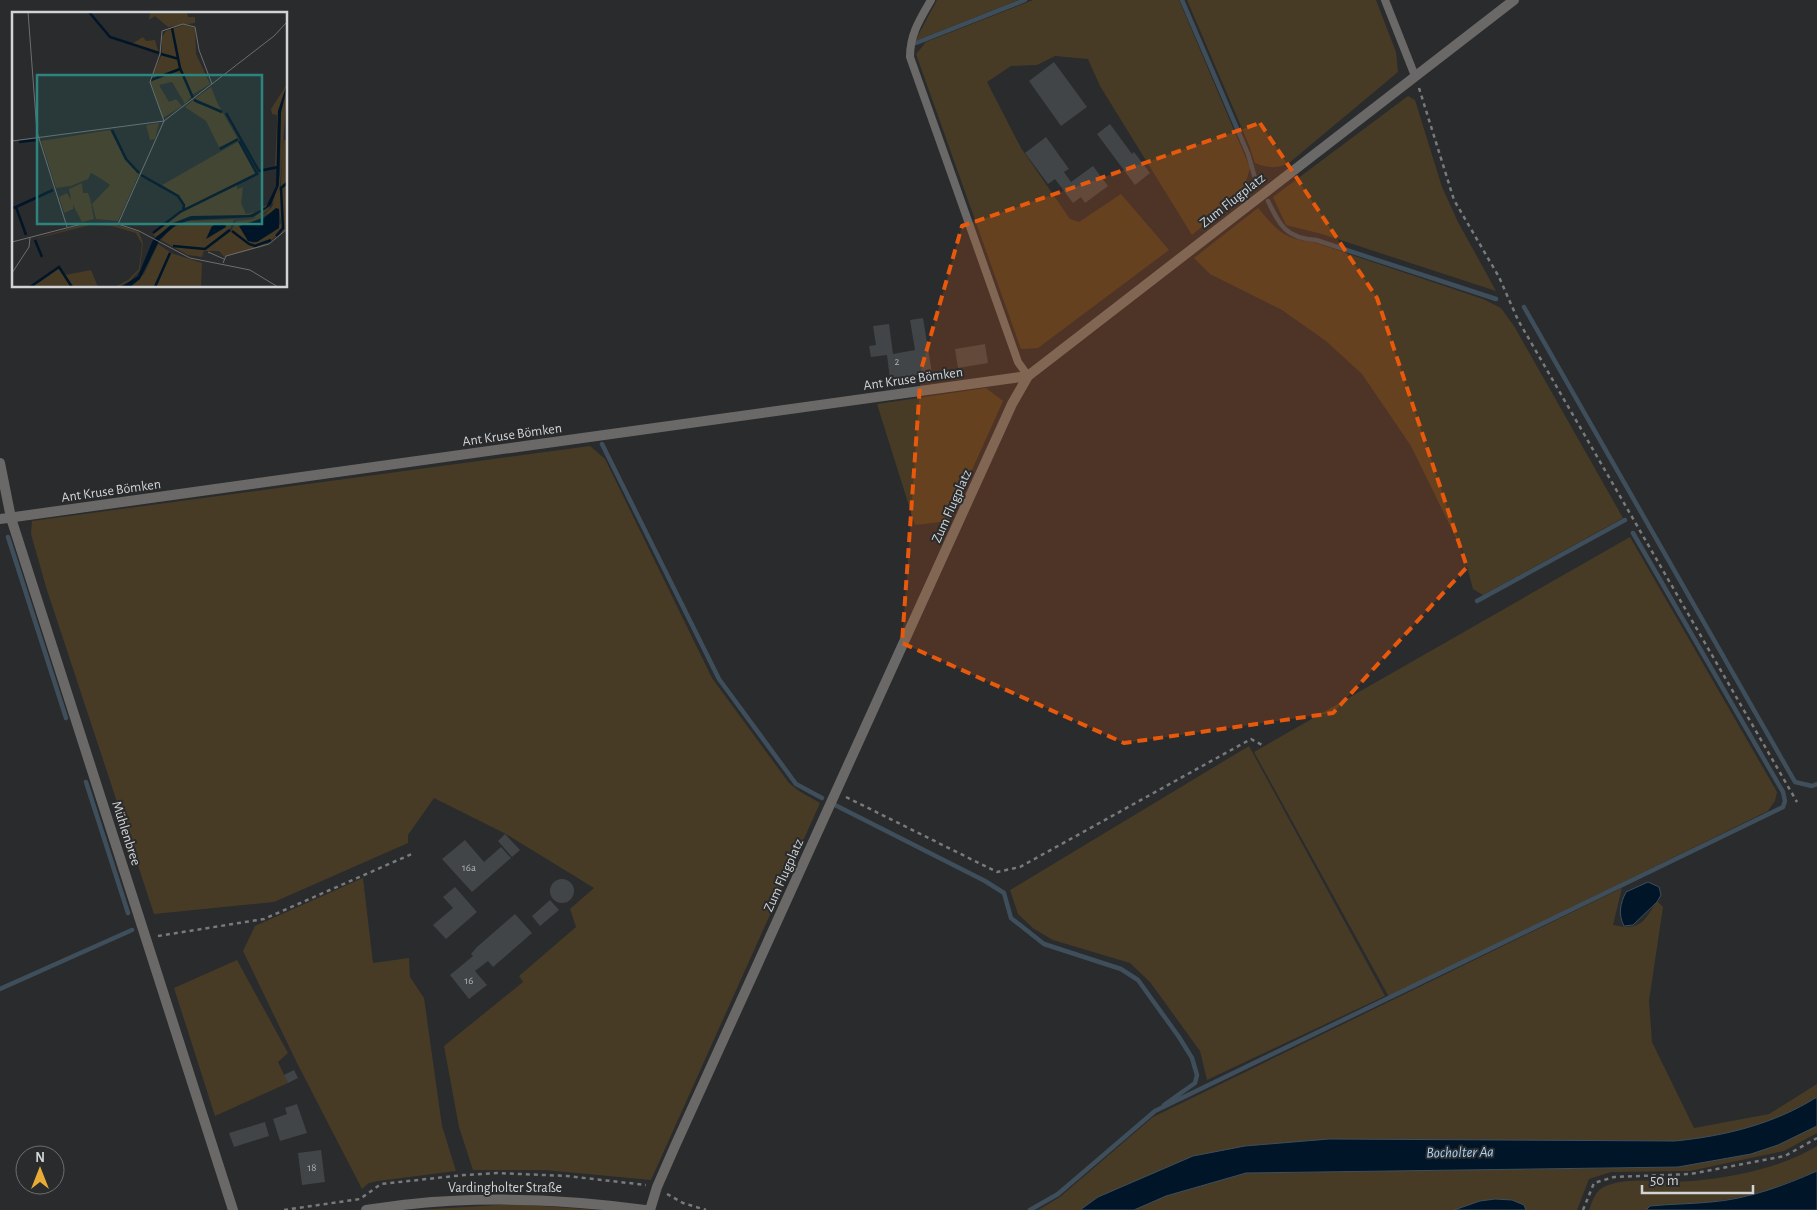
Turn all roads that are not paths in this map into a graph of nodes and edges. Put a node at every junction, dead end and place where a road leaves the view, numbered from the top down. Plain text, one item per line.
1 (931, 0) edge
2 (1385, 0) edge
3 (1514, 0) edge
4 (1415, 76) junction
5 (1028, 376) junction
6 (0, 463) edge
7 (11, 518) junction
8 (0, 519) edge
9 (234, 1210) edge
10 (366, 1210) edge
11 (645, 1210) edge
12 (650, 1210) edge

1 - 5 lane
2 - 4 lane
3 - 4 street, Zum Flugplatz
4 - 5 street, Zum Flugplatz
5 - 7 street, Ant Kruse Bömken
5 - 12 street, Zum Flugplatz
6 - 7 street, Mühlenbree
7 - 8 street, Ant Kruse Bömken
7 - 9 street, Mühlenbree
10 - 11 street, Vardingholter Straße

